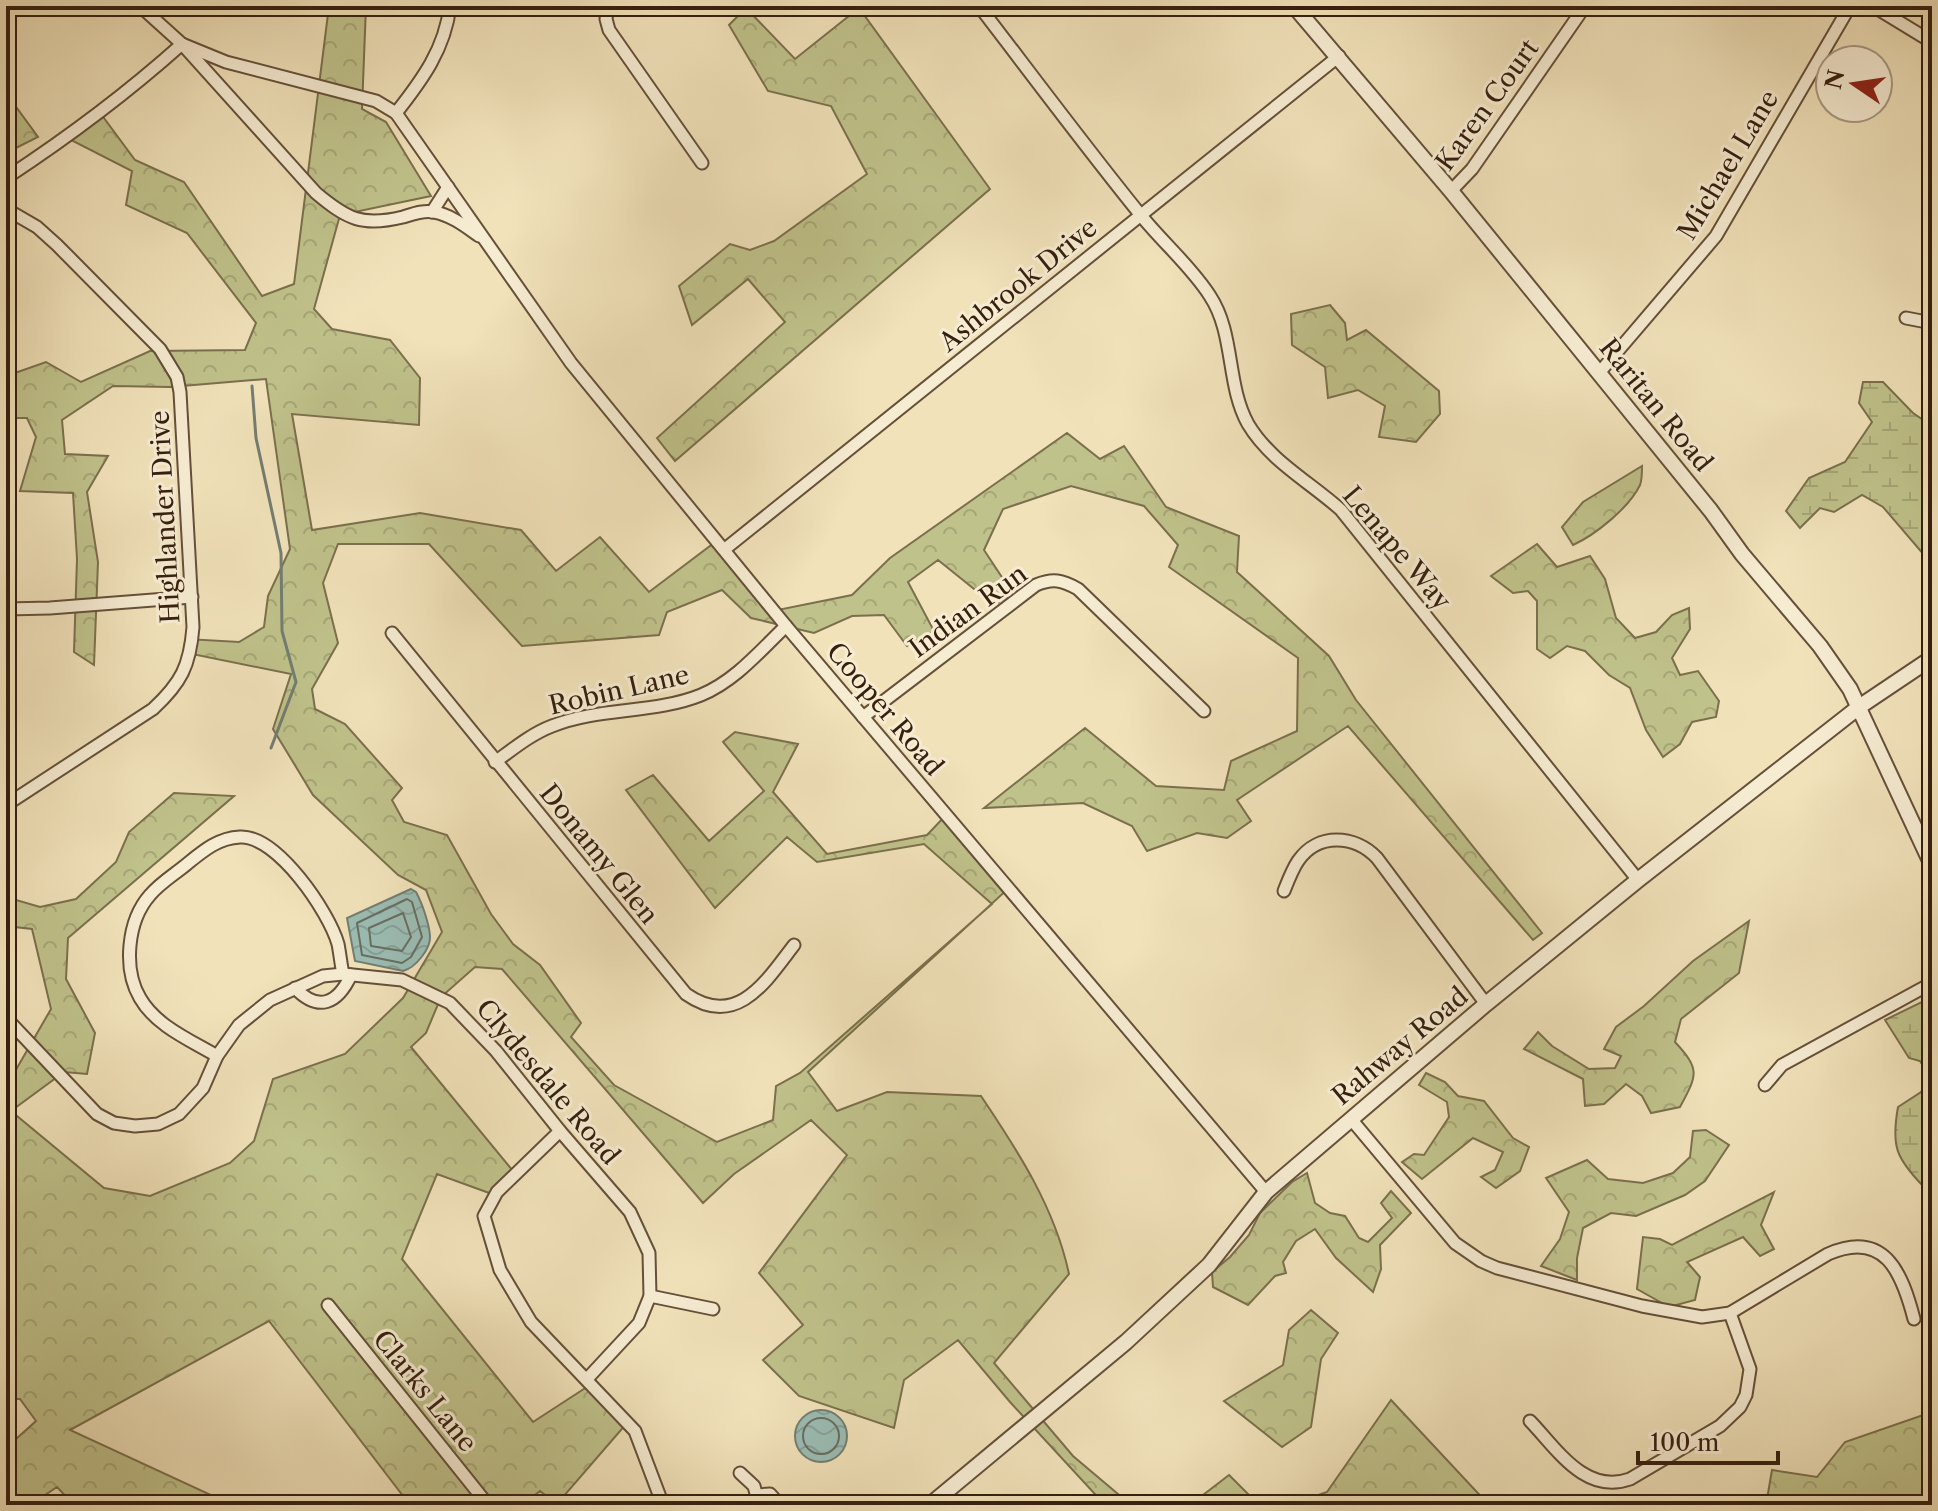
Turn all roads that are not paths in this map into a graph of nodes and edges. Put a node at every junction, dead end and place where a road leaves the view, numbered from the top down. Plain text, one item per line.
1 (450, 6) edge
2 (608, 6) edge
3 (979, 6) edge
4 (1294, 6) edge
5 (1585, 6) edge
6 (1850, 6) edge
7 (1873, 6) edge
8 (146, 8) edge
9 (1932, 42) edge
10 (182, 44) junction
11 (1339, 56) junction
12 (226, 62) junction
13 (215, 83) junction
14 (396, 113) junction
15 (702, 163) dead end
16 (6, 178) edge
17 (448, 187) junction
18 (1451, 191) junction
19 (6, 209) edge
20 (432, 212) junction
21 (1140, 215) junction
22 (486, 241) junction
23 (1906, 318) dead end
24 (1932, 323) edge
25 (1599, 373) junction
26 (725, 549) junction
27 (192, 597) junction
28 (6, 609) edge
29 (786, 626) junction
30 (392, 633) dead end
31 (1932, 658) edge
32 (1859, 707) junction
33 (1204, 711) dead end
34 (863, 717) junction
35 (495, 762) junction
36 (6, 805) edge
37 (1932, 865) edge
38 (1638, 880) junction
39 (1284, 891) dead end
40 (794, 945) dead end
41 (347, 974) junction
42 (1932, 983) edge
43 (295, 988) junction
44 (1486, 1004) junction
45 (6, 1018) edge
46 (217, 1056) junction
47 (1765, 1085) dead end
48 (1351, 1119) junction
49 (560, 1131) junction
50 (1266, 1192) junction
51 (650, 1296) junction
52 (328, 1305) dead end
53 (713, 1309) dead end
54 (1730, 1313) junction
55 (1914, 1319) dead end
56 (587, 1379) junction
57 (1530, 1421) dead end
58 (740, 1473) dead end
59 (758, 1500) edge
60 (488, 1505) edge
61 (663, 1505) edge
62 (780, 1505) edge
63 (931, 1505) edge

1 - 14 street
2 - 15 street
3 - 21 street, Lenape Way
4 - 11 street, Raritan Road
5 - 18 street, Karen Court
6 - 25 street, Michael Lane
7 - 9 street
8 - 10 street
10 - 12 street
10 - 13 street
10 - 16 street
11 - 18 street, Raritan Road
11 - 21 street, Ashbrook Drive
12 - 13 street
12 - 14 street
13 - 20 street
14 - 17 street, Cooper Road
17 - 20 street
17 - 22 street, Cooper Road
18 - 25 street, Raritan Road
19 - 27 street, Highlander Drive
20 - 22 street, Cooper Road
21 - 26 street, Ashbrook Drive
21 - 38 street, Lenape Way
22 - 26 street, Cooper Road
23 - 24 street
25 - 32 street, Raritan Road
26 - 29 street, Cooper Road
27 - 28 street
27 - 36 street, Highlander Drive
29 - 34 street, Cooper Road
29 - 35 street, Robin Lane
30 - 35 street, Donamy Glen
31 - 32 street, Rahway Road
32 - 37 street, Raritan Road
32 - 38 street, Rahway Road
33 - 34 street, Indian Run
34 - 50 street, Cooper Road
35 - 40 street, Donamy Glen
38 - 44 street, Rahway Road
39 - 44 street
41 - 43 street, Clydesdale Road
41 - 43 street
41 - 46 street
41 - 49 street, Clydesdale Road
42 - 47 street
43 - 46 street, Clydesdale Road
44 - 48 street, Rahway Road
45 - 46 street, Clydesdale Road
48 - 50 street, Rahway Road
48 - 54 street
49 - 51 street, Clydesdale Road
49 - 56 street
50 - 63 street, Rahway Road
51 - 53 street
51 - 56 street, Clydesdale Road
52 - 60 street, Clarks Lane
54 - 55 street
54 - 57 street
56 - 61 street
58 - 59 street
59 - 62 street

